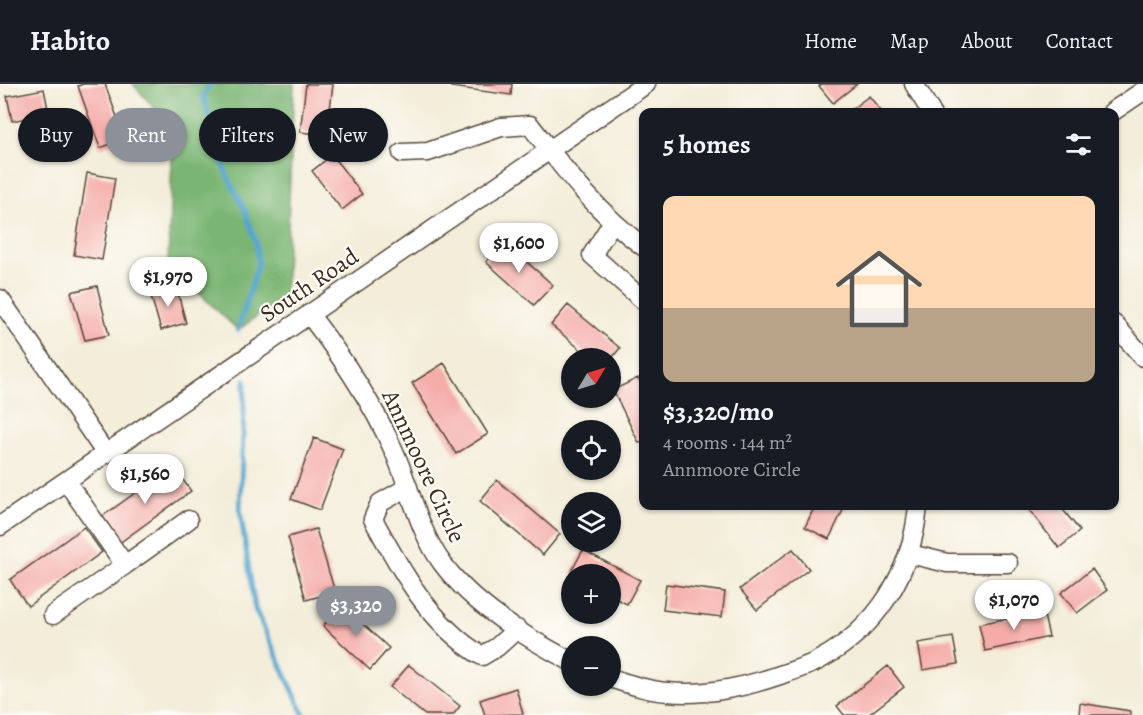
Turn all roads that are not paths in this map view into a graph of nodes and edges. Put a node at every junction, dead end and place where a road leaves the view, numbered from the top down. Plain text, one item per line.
1 (646, 84) edge
2 (914, 84) edge
3 (1143, 91) edge
4 (929, 108) edge
5 (1118, 108) edge
6 (550, 150) junction
7 (402, 153) dead end
8 (612, 223) junction
9 (639, 243) edge
10 (639, 297) edge
11 (0, 299) edge
12 (309, 314) junction
13 (1119, 330) edge
14 (1143, 357) edge
15 (106, 454) junction
16 (66, 481) junction
17 (408, 488) junction
18 (917, 510) edge
19 (188, 520) dead end
20 (0, 526) edge
21 (910, 554) junction
22 (1008, 563) dead end
23 (125, 565) junction
24 (53, 615) dead end
25 (517, 629) junction
26 (561, 655) edge
27 (621, 681) edge

1 - 6 street, South Road
2 - 4 street
3 - 5 street
6 - 7 street
6 - 8 street
6 - 12 street, South Road
8 - 9 street
8 - 10 street
11 - 15 street
12 - 15 street, South Road
12 - 17 street, Annmoore Circle
13 - 14 street
15 - 16 street, South Road
16 - 20 street, South Road
16 - 23 street
17 - 25 street, Annmoore Circle
17 - 25 street
18 - 21 street
19 - 23 street
21 - 22 street
21 - 27 street
23 - 24 street
25 - 26 street, Annmoore Circle

